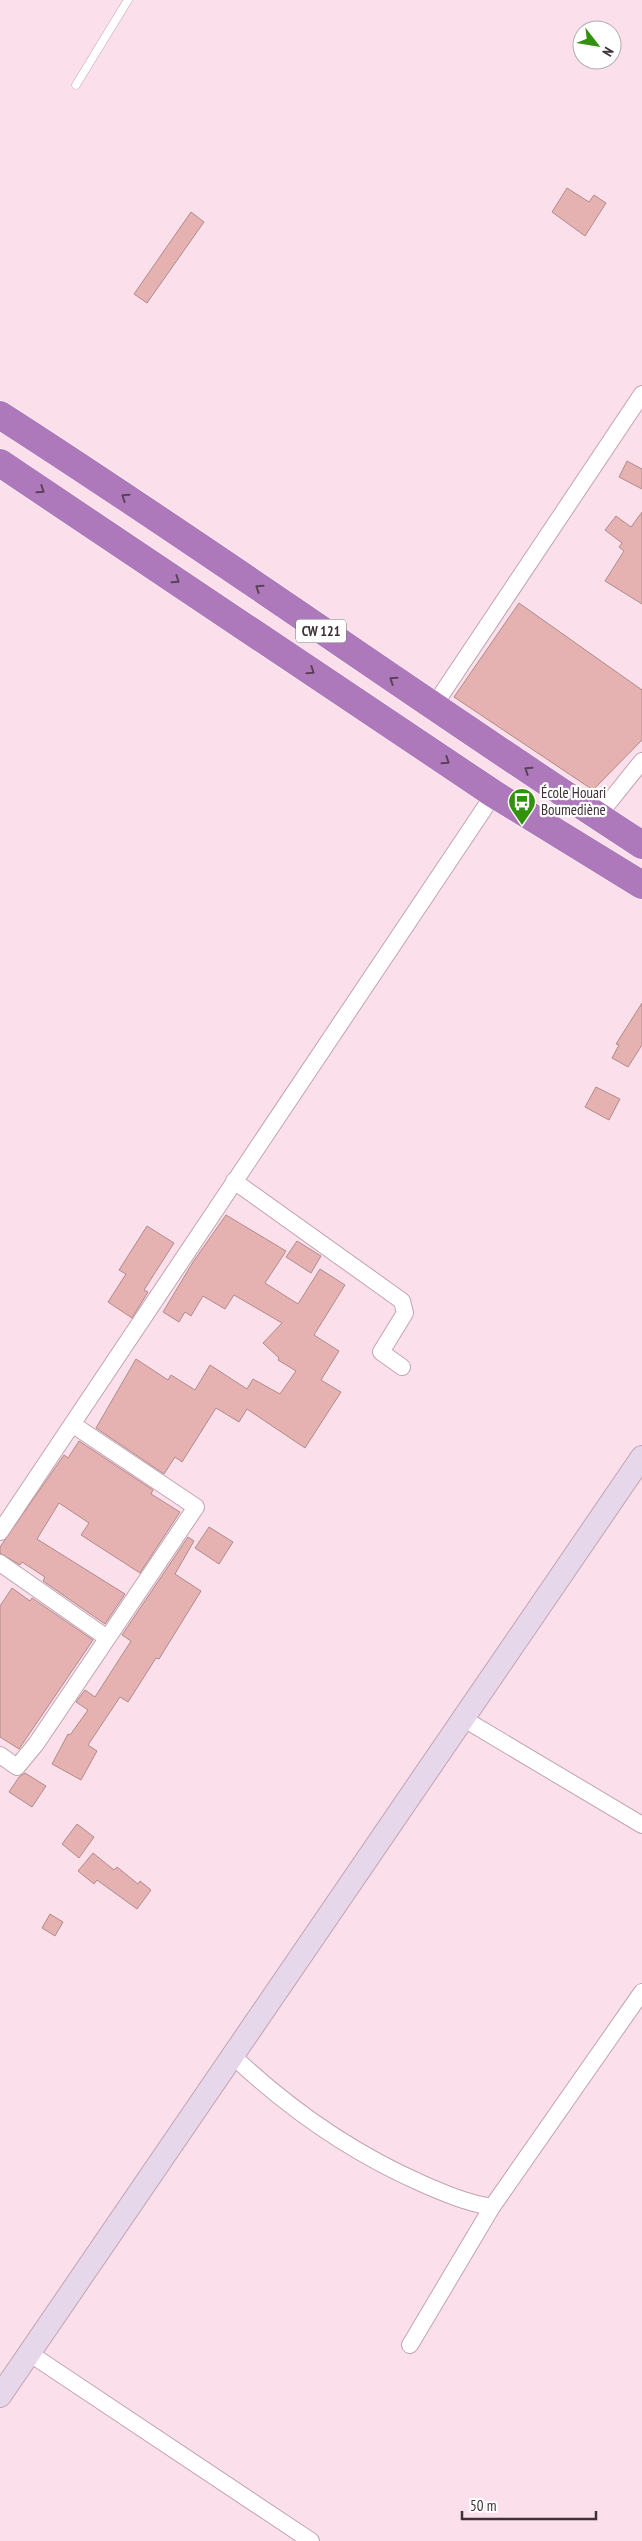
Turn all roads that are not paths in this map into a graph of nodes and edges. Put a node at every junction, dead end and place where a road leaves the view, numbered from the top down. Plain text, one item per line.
1 (128, 0) edge
2 (76, 85) dead end
3 (642, 394) edge
4 (0, 415) edge
5 (0, 463) edge
6 (432, 707) junction
7 (642, 761) edge
8 (494, 794) junction
9 (598, 816) junction
10 (642, 845) edge
11 (642, 885) edge
12 (234, 1181) junction
13 (402, 1367) dead end
14 (72, 1424) junction
15 (642, 1456) edge
16 (0, 1532) edge
17 (0, 1563) edge
18 (107, 1638) junction
19 (464, 1719) junction
20 (0, 1755) edge
21 (642, 1825) edge
22 (642, 1992) edge
23 (233, 2056) junction
24 (492, 2207) junction
25 (410, 2345) dead end
26 (29, 2353) junction
27 (0, 2396) edge
28 (311, 2541) edge

1 - 2 lane
3 - 6 street
6 -> 4 highway, CW 121
5 -> 8 highway
9 -> 6 highway, CW 121
7 - 9 street
8 - 11 highway
8 - 12 street
9 - 10 highway, CW 121
12 - 13 street
12 - 14 street
14 - 16 street
14 - 18 street
15 - 19 street
17 - 18 street
18 - 20 street
19 - 21 street
19 - 23 street
22 - 24 street
23 - 24 street
23 - 26 street
24 - 25 street
26 - 27 street
26 - 28 street

